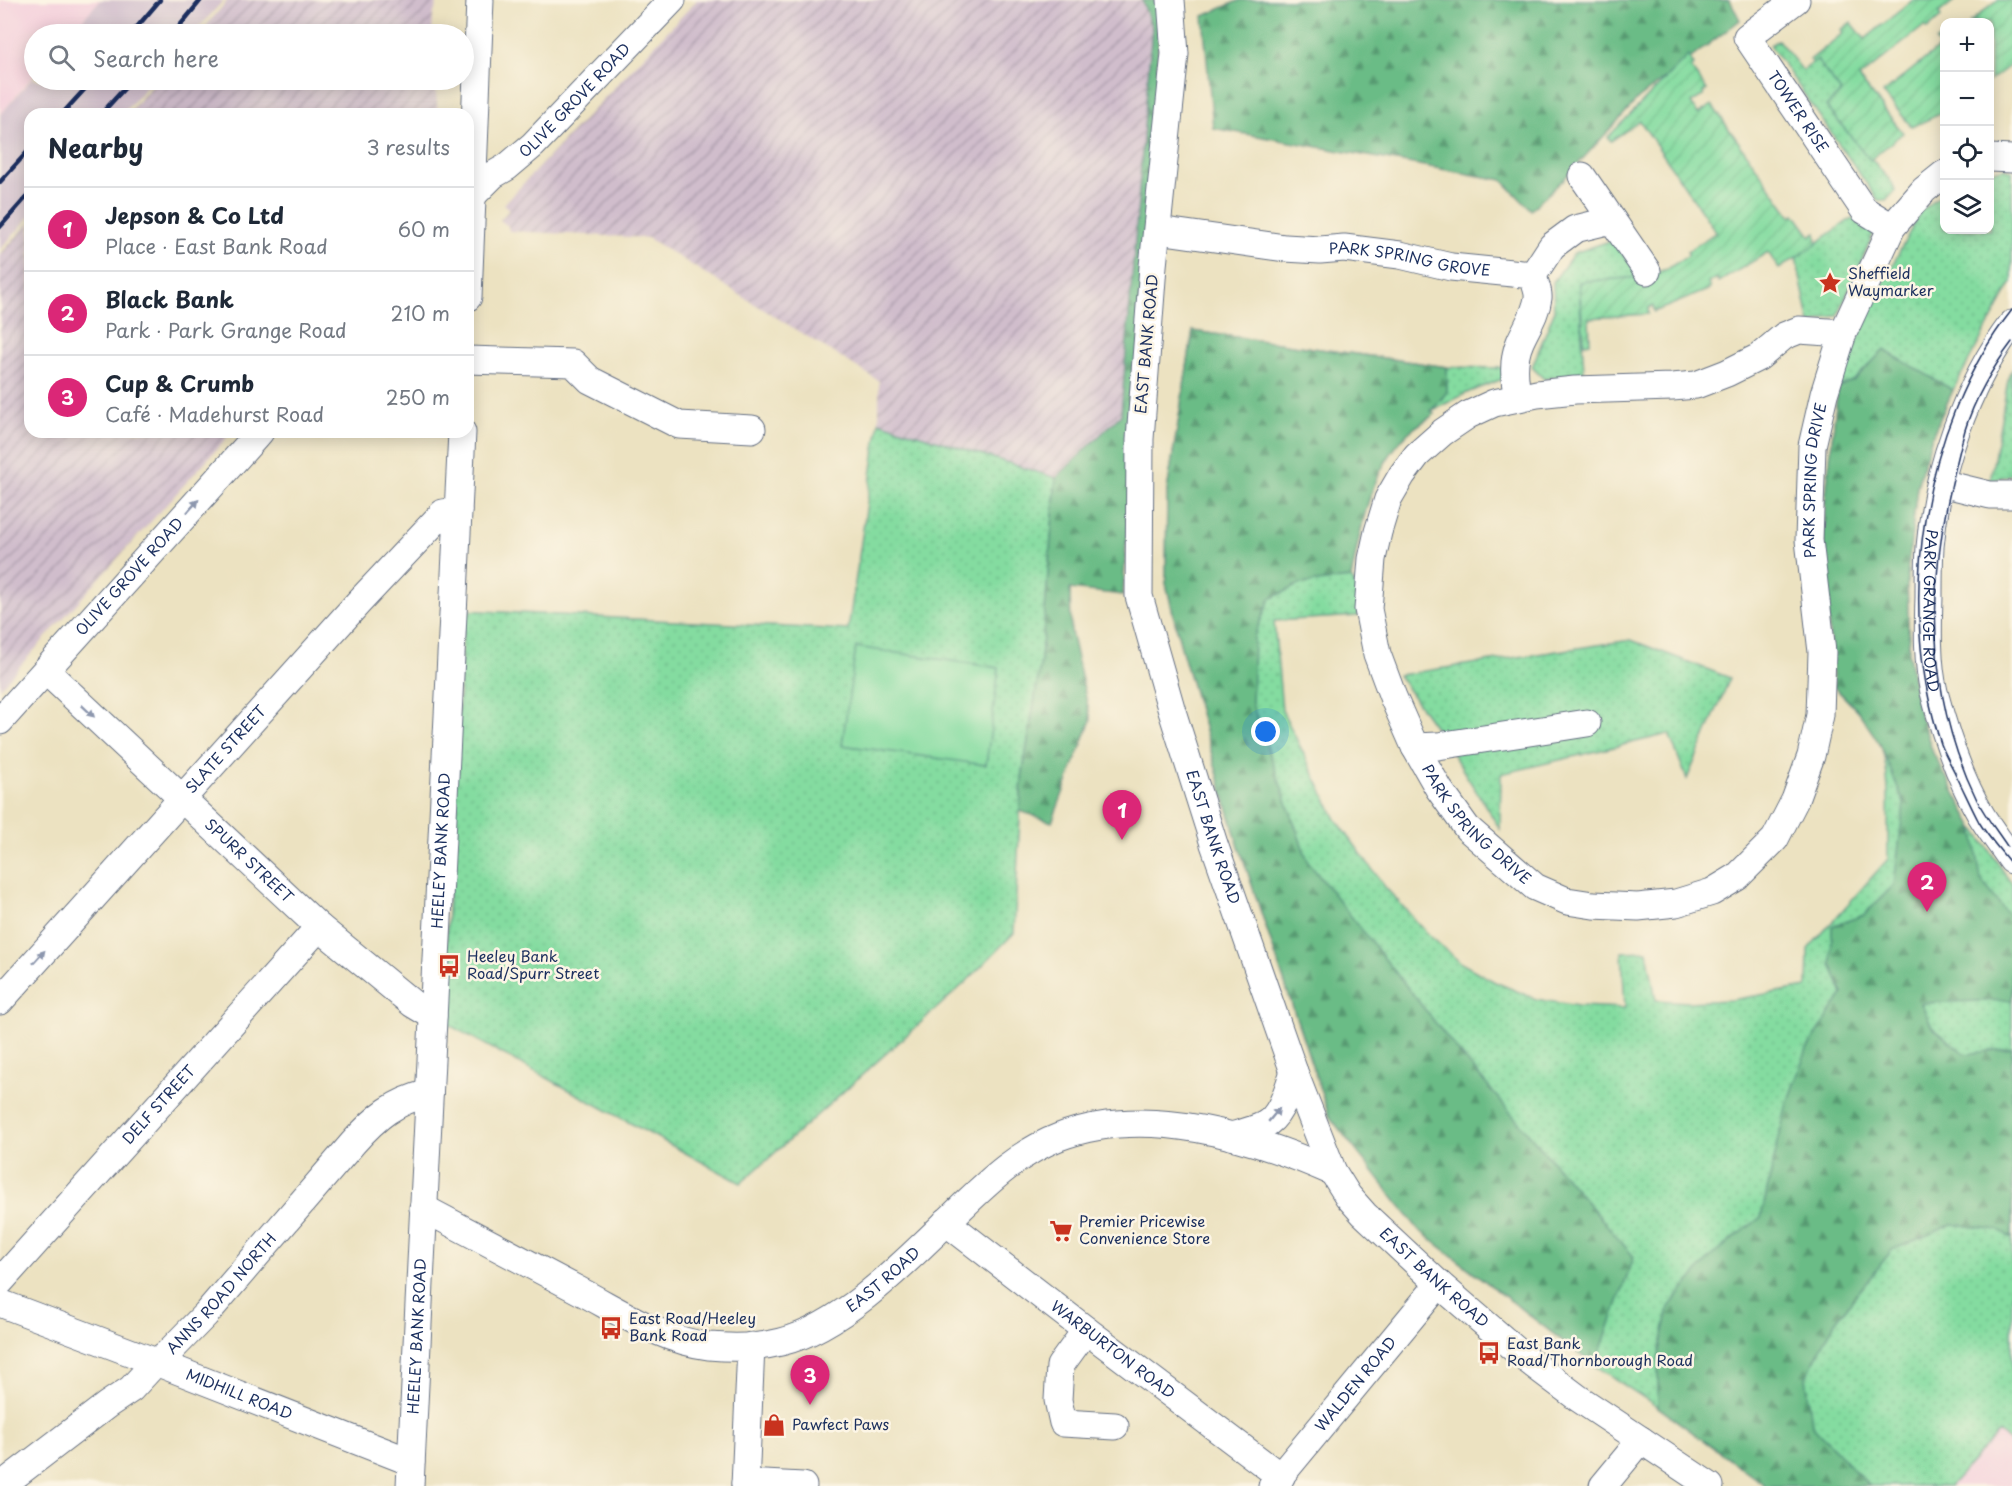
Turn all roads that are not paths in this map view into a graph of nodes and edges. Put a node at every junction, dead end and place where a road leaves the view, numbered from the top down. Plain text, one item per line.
1 (480, 0) edge
2 (1171, 0) edge
3 (1796, 0) edge
4 (657, 5) edge
5 (474, 132) edge
6 (1994, 158) edge
7 (2012, 159) edge
8 (1582, 176) dead end
9 (1940, 177) edge
10 (474, 195) edge
11 (1612, 220) junction
12 (1892, 227) junction
13 (1158, 230) junction
14 (1647, 271) dead end
15 (1533, 275) junction
16 (2012, 324) edge
17 (1843, 333) junction
18 (474, 360) edge
19 (1518, 398) junction
20 (752, 429) dead end
21 (255, 438) edge
22 (462, 438) edge
23 (1941, 483) junction
24 (2012, 495) edge
25 (458, 511) junction
26 (46, 671) junction
27 (0, 721) edge
28 (1587, 723) dead end
29 (1415, 747) junction
30 (183, 800) junction
31 (2012, 860) edge
32 (319, 927) junction
33 (0, 1001) edge
34 (434, 1016) junction
35 (1294, 1072) junction
36 (429, 1093) junction
37 (1232, 1136) junction
38 (1333, 1172) junction
39 (423, 1208) junction
40 (946, 1222) junction
41 (0, 1282) edge
42 (1439, 1284) junction
43 (0, 1304) edge
44 (1086, 1330) junction
45 (750, 1346) junction
46 (156, 1362) junction
47 (1115, 1426) dead end
48 (1641, 1440) junction
49 (410, 1474) edge
50 (1276, 1481) edge
51 (745, 1484) edge
52 (1, 1486) edge
53 (803, 1486) edge
54 (1603, 1486) edge
55 (1710, 1486) edge

1 - 5 street
2 - 13 street, EAST BANK ROAD
3 - 12 street, TOWER RISE
4 - 10 street, OLIVE GROVE ROAD
6 - 7 street
8 - 11 street
9 - 12 street, PARK SPRING DRIVE
11 - 14 street
11 - 15 street
12 - 17 street, PARK SPRING DRIVE
13 - 15 street, PARK SPRING GROVE
13 - 35 street, EAST BANK ROAD
15 - 19 street
16 - 23 street, PARK GRANGE ROAD
17 - 19 street, PARK SPRING DRIVE
17 - 29 street, PARK SPRING DRIVE
18 - 20 street
19 - 29 street, PARK SPRING DRIVE
26 -> 21 street, OLIVE GROVE ROAD
22 - 25 street, HEELEY BANK ROAD
23 - 24 street
23 - 31 street, PARK GRANGE ROAD
25 - 30 street, SLATE STREET
25 - 34 street, HEELEY BANK ROAD
26 - 27 street, OLIVE GROVE ROAD
26 -> 30 street, SPURR STREET
28 - 29 street
30 - 32 street, SPURR STREET
33 -> 30 street, SLATE STREET
32 - 34 street, SPURR STREET
32 - 41 street, DELF STREET
34 - 36 street, HEELEY BANK ROAD
37 -> 35 street
35 - 38 street, EAST BANK ROAD
36 - 39 street, HEELEY BANK ROAD
36 - 46 street, ANNS ROAD NORTH
37 - 38 street, EAST ROAD
37 - 40 street, EAST ROAD
38 - 42 street, EAST BANK ROAD
39 - 45 street, EAST ROAD
39 - 49 street, HEELEY BANK ROAD
40 - 44 street, WARBURTON ROAD
40 - 45 street, EAST ROAD
42 - 48 street, EAST BANK ROAD
42 - 50 street, WALDEN ROAD
43 - 46 street, MIDHILL ROAD
44 - 47 street
44 - 50 street, WARBURTON ROAD
45 - 51 street
46 - 49 street, MIDHILL ROAD
46 - 52 street, ANNS ROAD NORTH
48 - 54 street
48 - 55 street, EAST BANK ROAD
51 - 53 street

